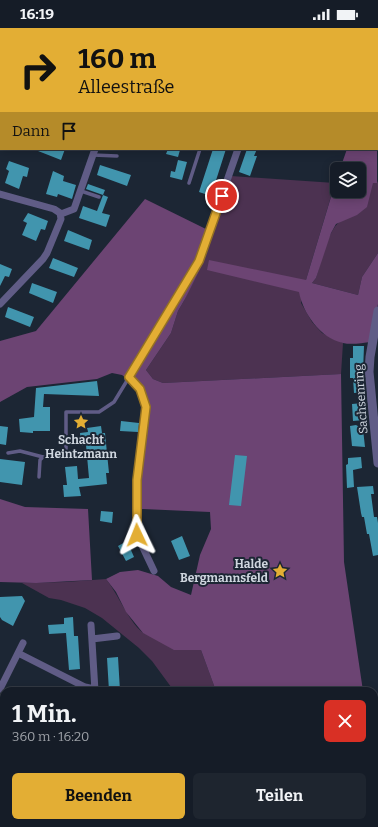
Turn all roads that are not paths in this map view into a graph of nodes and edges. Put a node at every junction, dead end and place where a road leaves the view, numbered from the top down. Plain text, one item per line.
1 (200, 150) edge
2 (238, 150) edge
3 (94, 152) edge
4 (117, 156) dead end
5 (189, 183) dead end
6 (80, 191) junction
7 (0, 194) edge
8 (99, 197) dead end
9 (61, 214) junction
10 (0, 304) edge
11 (378, 311) edge
12 (377, 322) edge
13 (128, 378) junction
14 (8, 453) dead end
15 (43, 457) junction
16 (378, 463) edge
17 (39, 478) dead end
18 (154, 571) dead end
19 (91, 625) dead end
20 (117, 636) dead end
21 (92, 639) junction
22 (23, 643) dead end
23 (18, 653) junction
24 (1, 687) edge
25 (85, 687) edge
26 (95, 687) edge

1 - 5 lane
2 - 13 street
3 - 4 lane
3 - 6 street
6 - 8 lane
6 - 9 street
7 - 9 street
9 - 10 street
11 - 12 street, Sachsenring
12 - 16 street, Sachsenring
13 - 15 lane
13 - 18 street
14 - 15 lane
15 - 17 lane
19 - 21 street
20 - 21 street
21 - 26 street
22 - 23 street
23 - 24 street
23 - 25 street

